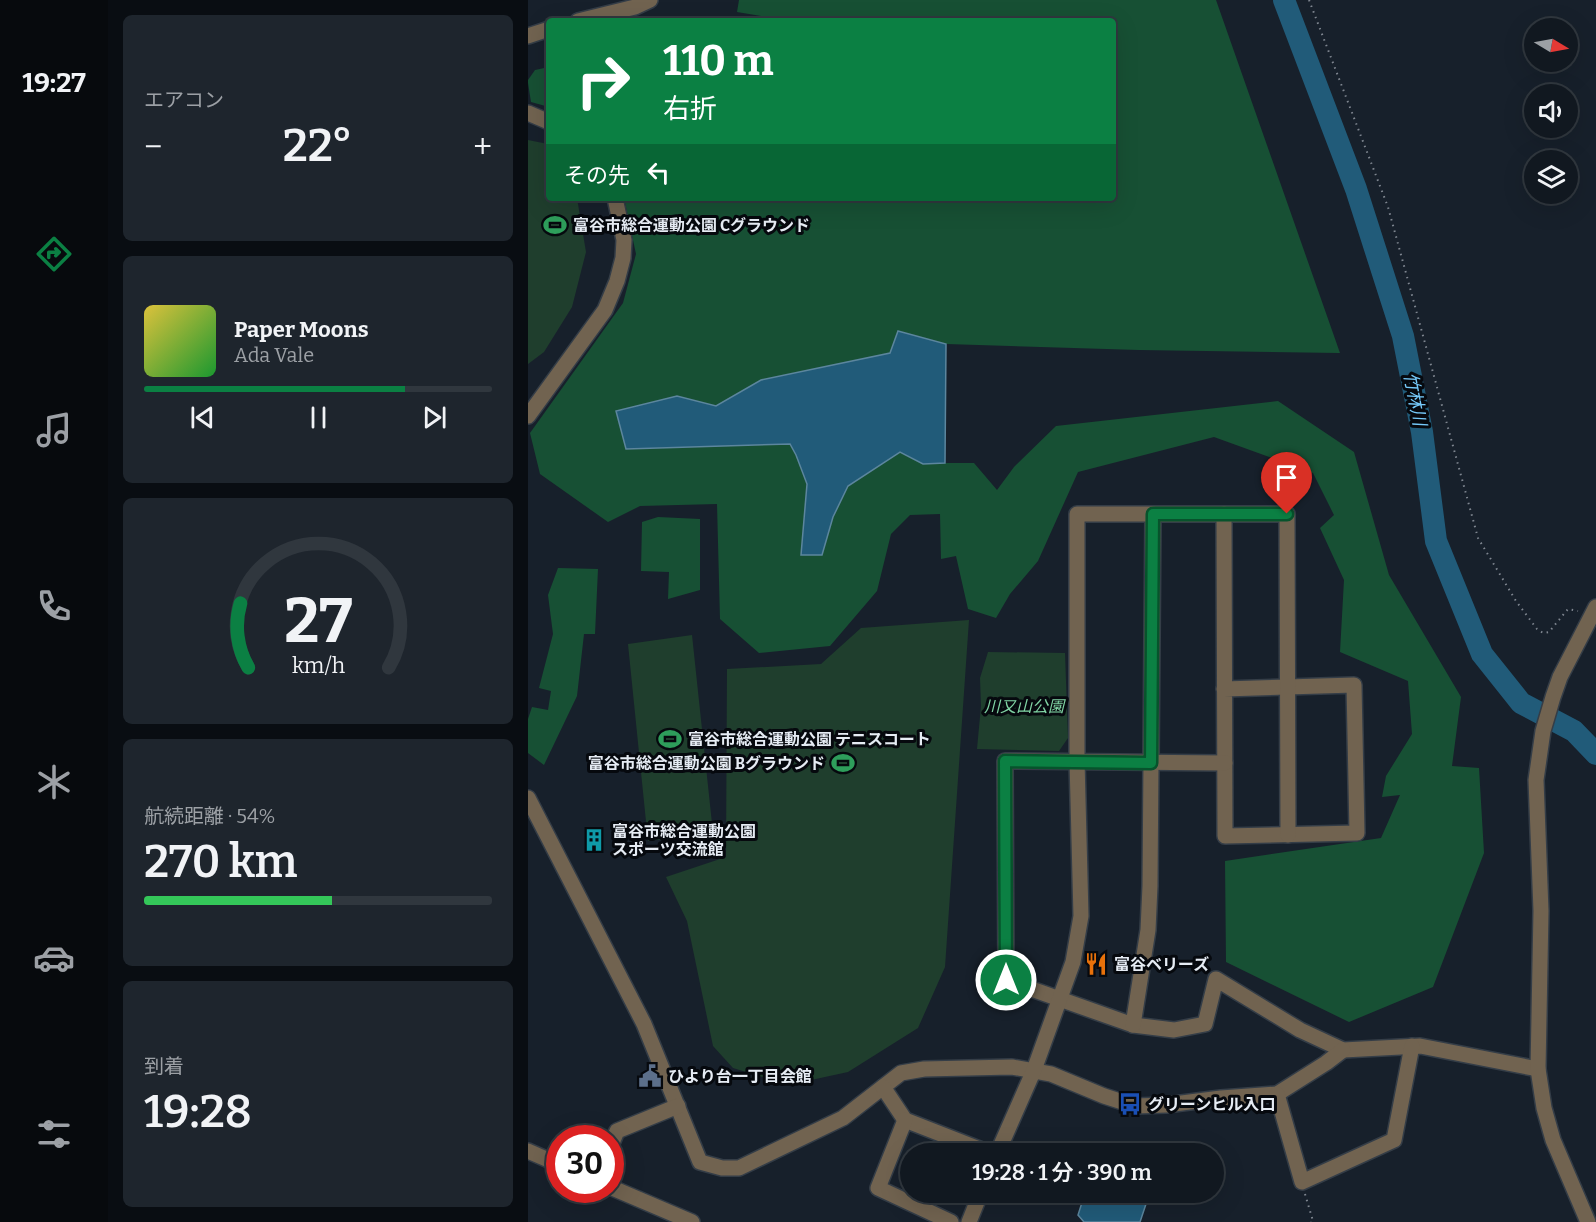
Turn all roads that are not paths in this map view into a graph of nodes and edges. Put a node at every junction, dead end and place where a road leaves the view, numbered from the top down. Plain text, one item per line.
1 (650, 0) edge
2 (590, 18) edge
3 (546, 30) edge
4 (528, 36) edge
5 (528, 113) edge
6 (546, 121) edge
7 (616, 201) edge
8 (528, 416) edge
9 (1153, 514) junction
10 (1224, 514) junction
11 (1595, 613) edge
12 (1287, 687) junction
13 (1224, 688) junction
14 (1077, 761) junction
15 (1151, 763) junction
16 (1224, 763) junction
17 (528, 798) edge
18 (1288, 835) junction
19 (1059, 999) junction
20 (1133, 1025) junction
21 (1412, 1046) junction
22 (1343, 1050) junction
23 (1538, 1069) junction
24 (1034, 1070) junction
25 (883, 1087) junction
26 (1277, 1094) junction
27 (678, 1106) junction
28 (905, 1120) junction
29 (624, 1128) edge
30 (964, 1143) edge
31 (1002, 1143) edge
32 (528, 1151) edge
33 (546, 1159) edge
34 (624, 1193) edge
35 (977, 1203) edge
36 (692, 1222) edge
37 (951, 1222) edge
38 (969, 1222) edge
39 (1588, 1222) edge

1 - 2 street
3 - 4 street
5 - 6 street
7 - 8 street
9 - 10 street
9 - 14 street
9 - 15 street
10 - 12 street
10 - 13 street
11 - 23 street
12 - 13 street
12 - 18 street
12 - 18 street
13 - 16 street
14 - 15 street
14 - 19 street
14 - 19 street
15 - 16 street
15 - 20 street
16 - 18 street
17 - 27 street
19 - 20 street
19 - 24 street
20 - 22 street
21 - 22 street
21 - 23 street
21 - 26 street
22 - 26 street
23 - 39 street
24 - 25 street
24 - 26 street
24 - 31 street
25 - 27 street
25 - 28 street
27 - 29 street
28 - 30 street
28 - 37 street
32 - 33 street
34 - 36 street
35 - 38 street

